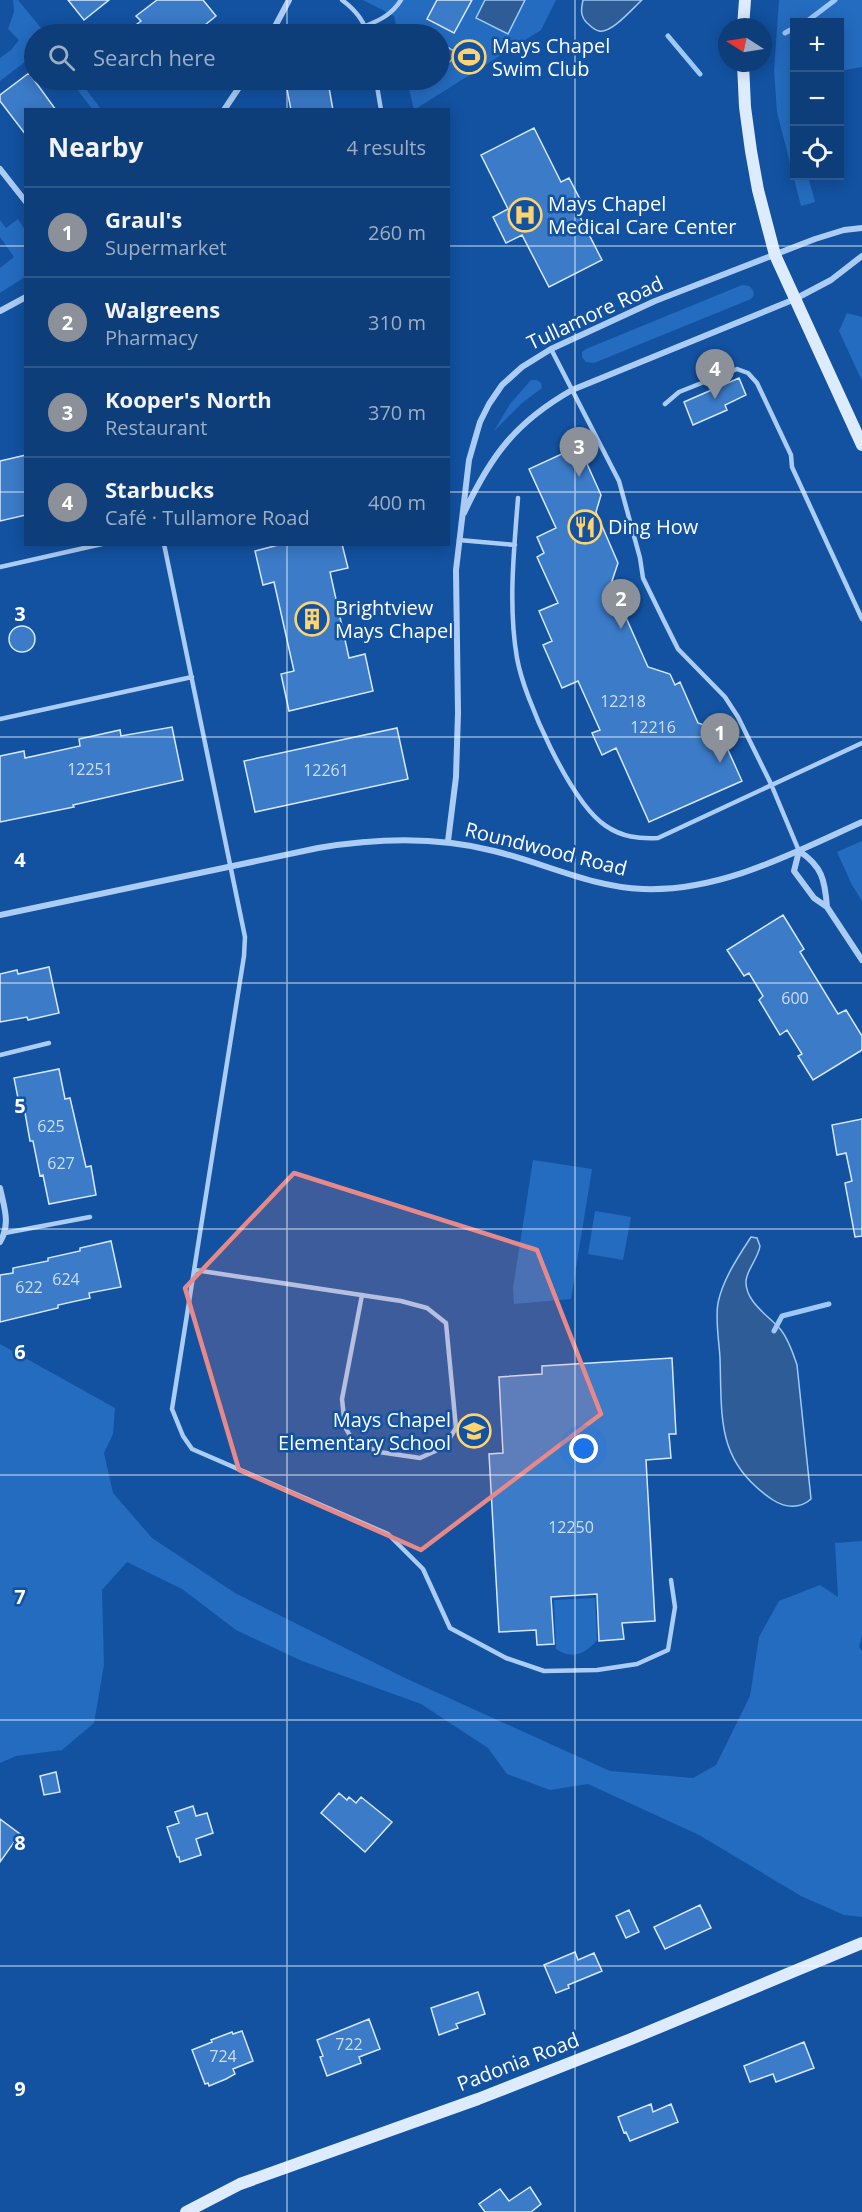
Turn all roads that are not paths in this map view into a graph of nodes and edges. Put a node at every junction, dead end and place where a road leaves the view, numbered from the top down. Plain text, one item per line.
1 (289, 0) edge
2 (342, 0) edge
3 (401, 0) edge
4 (745, 0) edge
5 (744, 18) edge
6 (276, 24) edge
7 (364, 24) edge
8 (370, 24) edge
9 (743, 72) edge
10 (237, 90) edge
11 (378, 90) edge
12 (225, 108) edge
13 (381, 108) edge
14 (0, 169) edge
15 (24, 199) edge
16 (862, 228) edge
17 (775, 255) junction
18 (862, 256) edge
19 (24, 298) edge
20 (795, 299) junction
21 (0, 311) edge
22 (551, 349) junction
23 (572, 390) junction
24 (665, 404) dead end
25 (862, 445) edge
26 (518, 498) dead end
27 (462, 520) junction
28 (459, 540) junction
29 (515, 545) junction
30 (93, 546) edge
31 (164, 546) edge
32 (0, 567) edge
33 (862, 619) edge
34 (192, 677) junction
35 (0, 719) edge
36 (862, 743) edge
37 (771, 784) junction
38 (862, 822) edge
39 (448, 841) junction
40 (799, 851) junction
41 (231, 866) junction
42 (827, 907) junction
43 (0, 915) edge
44 (862, 960) edge
45 (49, 1043) dead end
46 (0, 1055) edge
47 (0, 1188) edge
48 (90, 1216) dead end
49 (5, 1233) junction
50 (0, 1242) edge
51 (195, 1270) junction
52 (362, 1295) junction
53 (671, 1580) dead end
54 (862, 1943) edge
55 (186, 2212) edge

1 - 6 street
2 - 7 lane
3 - 8 lane
4 - 5 main road
9 - 17 main road
10 - 12 street
11 - 13 lane
14 - 15 street
16 - 17 street, Tullamore Road
17 - 20 main road
17 - 22 street, Tullamore Road
18 - 20 street, Tullamore Road
19 - 21 street
20 - 23 street, Tullamore Road
20 - 25 main road
22 - 23 lane
22 - 27 street, Tullamore Road
23 - 27 street, Tullamore Road
23 - 37 lane
24 - 33 lane
26 - 29 lane
27 - 28 street, Tullamore Road
28 - 29 lane
28 - 39 street, Tullamore Road
29 - 37 lane
30 - 32 lane
31 - 34 lane
34 - 35 lane
34 - 41 lane
36 - 37 lane
37 - 40 lane
38 - 40 street, Roundwood Road
39 - 40 street, Roundwood Road
39 - 41 street, Roundwood Road
40 - 42 street
40 - 42 street
41 - 43 street, Roundwood Road
41 - 51 lane
42 - 44 street
45 - 46 lane
47 - 49 street
48 - 49 lane
49 - 50 street
51 - 52 lane
51 - 53 lane
52 - 52 lane
54 - 55 main road, Padonia Road

